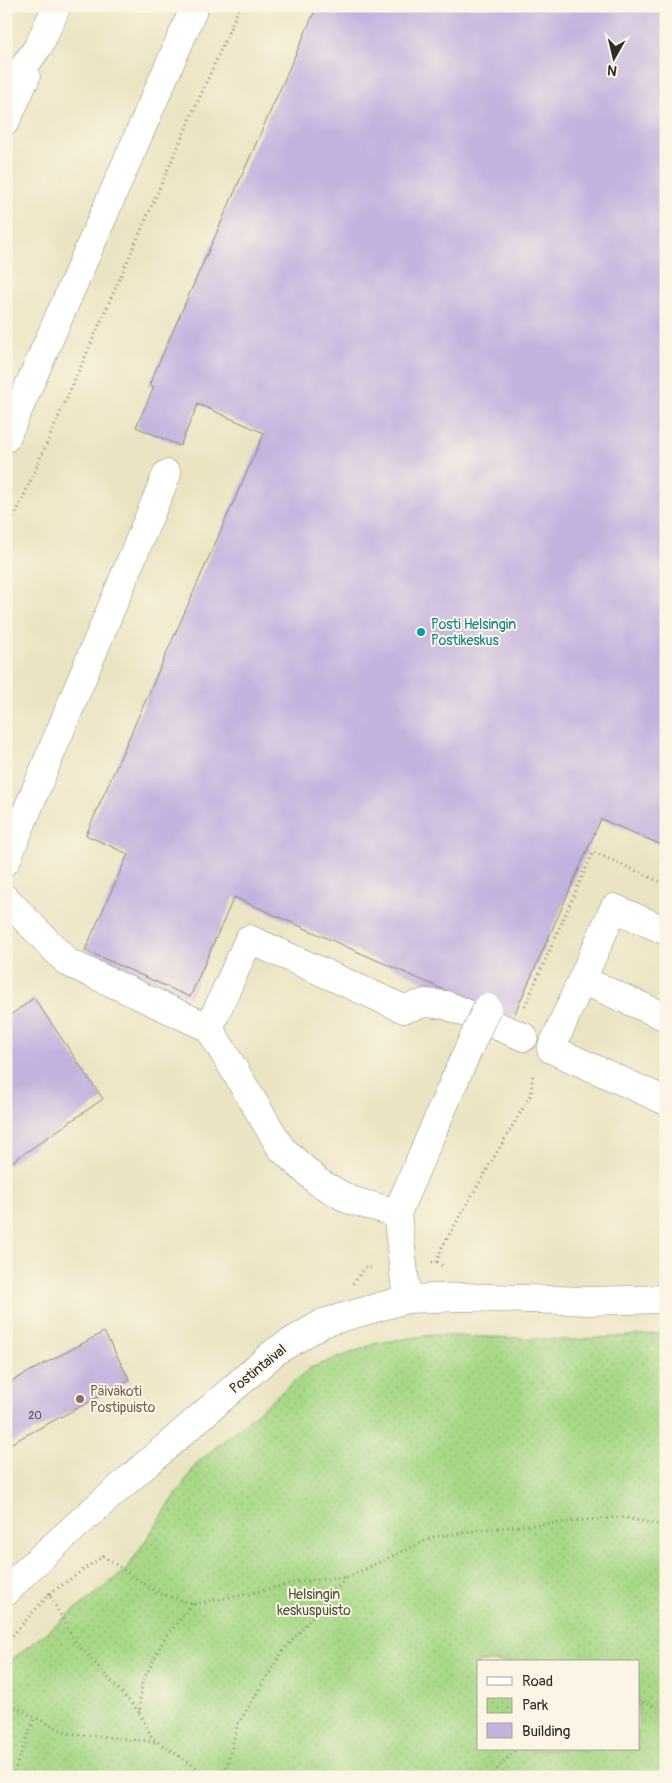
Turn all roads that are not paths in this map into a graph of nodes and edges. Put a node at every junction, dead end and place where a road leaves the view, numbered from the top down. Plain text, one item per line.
1 (57, 6) edge
2 (195, 6) edge
3 (38, 47) junction
4 (6, 92) edge
5 (6, 121) edge
6 (6, 438) edge
7 (167, 474) dead end
8 (6, 861) edge
9 (6, 899) edge
10 (666, 931) edge
11 (582, 980) junction
12 (486, 1008) dead end
13 (666, 1017) edge
14 (209, 1028) junction
15 (524, 1037) dead end
16 (666, 1101) edge
17 (397, 1213) junction
18 (407, 1299) junction
19 (666, 1299) edge
20 (6, 1592) edge

1 - 3 street
2 - 6 street
3 - 4 street
3 - 5 street
7 - 8 street
9 - 14 street
10 - 11 street
11 - 13 street
11 - 16 street
12 - 17 street, bridge
14 - 15 street
14 - 17 street
17 - 18 street
18 - 19 street, Postintaival
18 - 20 street, Postintaival

